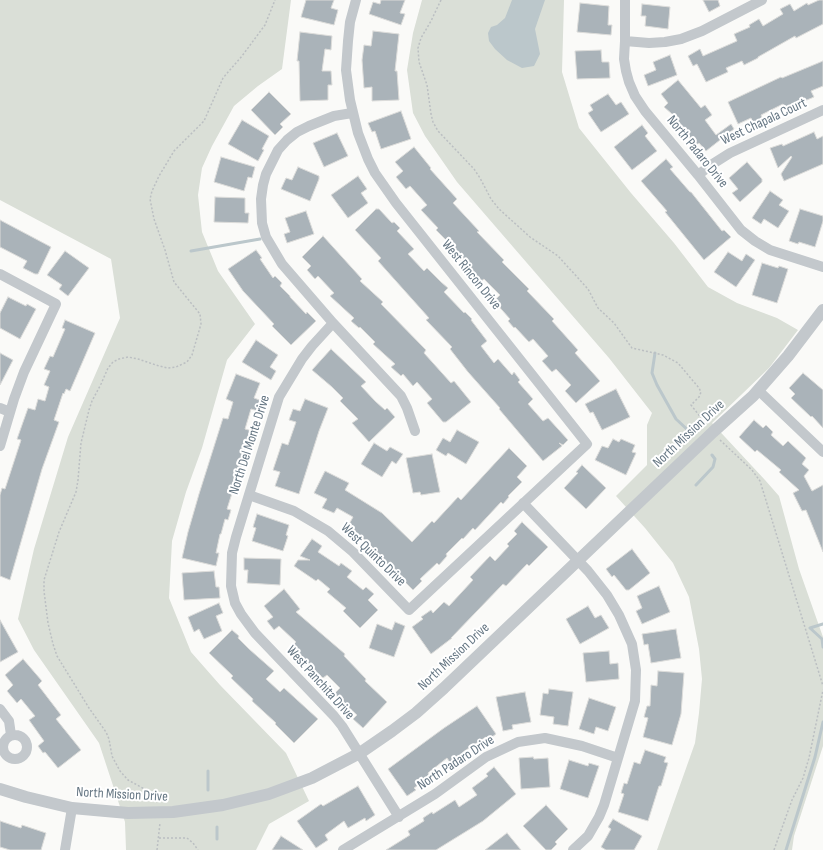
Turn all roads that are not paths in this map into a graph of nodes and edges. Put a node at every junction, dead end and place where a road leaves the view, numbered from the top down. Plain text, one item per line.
1 (356, 0) edge
2 (624, 0) edge
3 (762, 0) edge
4 (625, 41) junction
5 (823, 110) edge
6 (352, 113) junction
7 (698, 175) junction
8 (823, 267) edge
9 (0, 274) edge
10 (823, 310) edge
11 (334, 323) junction
12 (758, 390) junction
13 (0, 408) edge
14 (10, 412) junction
15 (415, 431) dead end
16 (0, 446) edge
17 (823, 452) edge
18 (249, 495) junction
19 (523, 503) junction
20 (578, 560) junction
21 (231, 567) joint
22 (0, 709) edge
23 (11, 735) dead end
24 (360, 753) junction
25 (618, 758) junction
26 (0, 789) edge
27 (72, 808) junction
28 (399, 817) junction
29 (65, 850) edge
30 (343, 850) edge
31 (573, 850) edge

1 - 6 street, West Rincon Drive
2 - 4 street, North Padaro Drive
3 - 4 street
4 - 7 street, North Padaro Drive
5 - 7 street, West Chapala Court
6 - 11 street
6 - 19 street, West Rincon Drive
7 - 8 street, North Padaro Drive
9 - 14 street
10 - 12 street, North Mission Drive
11 - 15 street
11 - 18 street, North Del Monte Drive
12 - 17 street
12 - 20 street, North Mission Drive
13 - 14 street
14 - 16 street
18 - 19 street, West Quinto Drive
18 - 21 street, North Del Monte Drive
19 - 20 street
20 - 24 street, North Mission Drive
20 - 25 street
21 - 24 street, West Panchita Drive
22 - 23 street
24 - 27 street, North Mission Drive
24 - 28 street, West Panchita Drive
25 - 28 street, North Padaro Drive
25 - 31 street
26 - 27 street, North Mission Drive
27 - 29 street
28 - 30 street, North Padaro Drive

